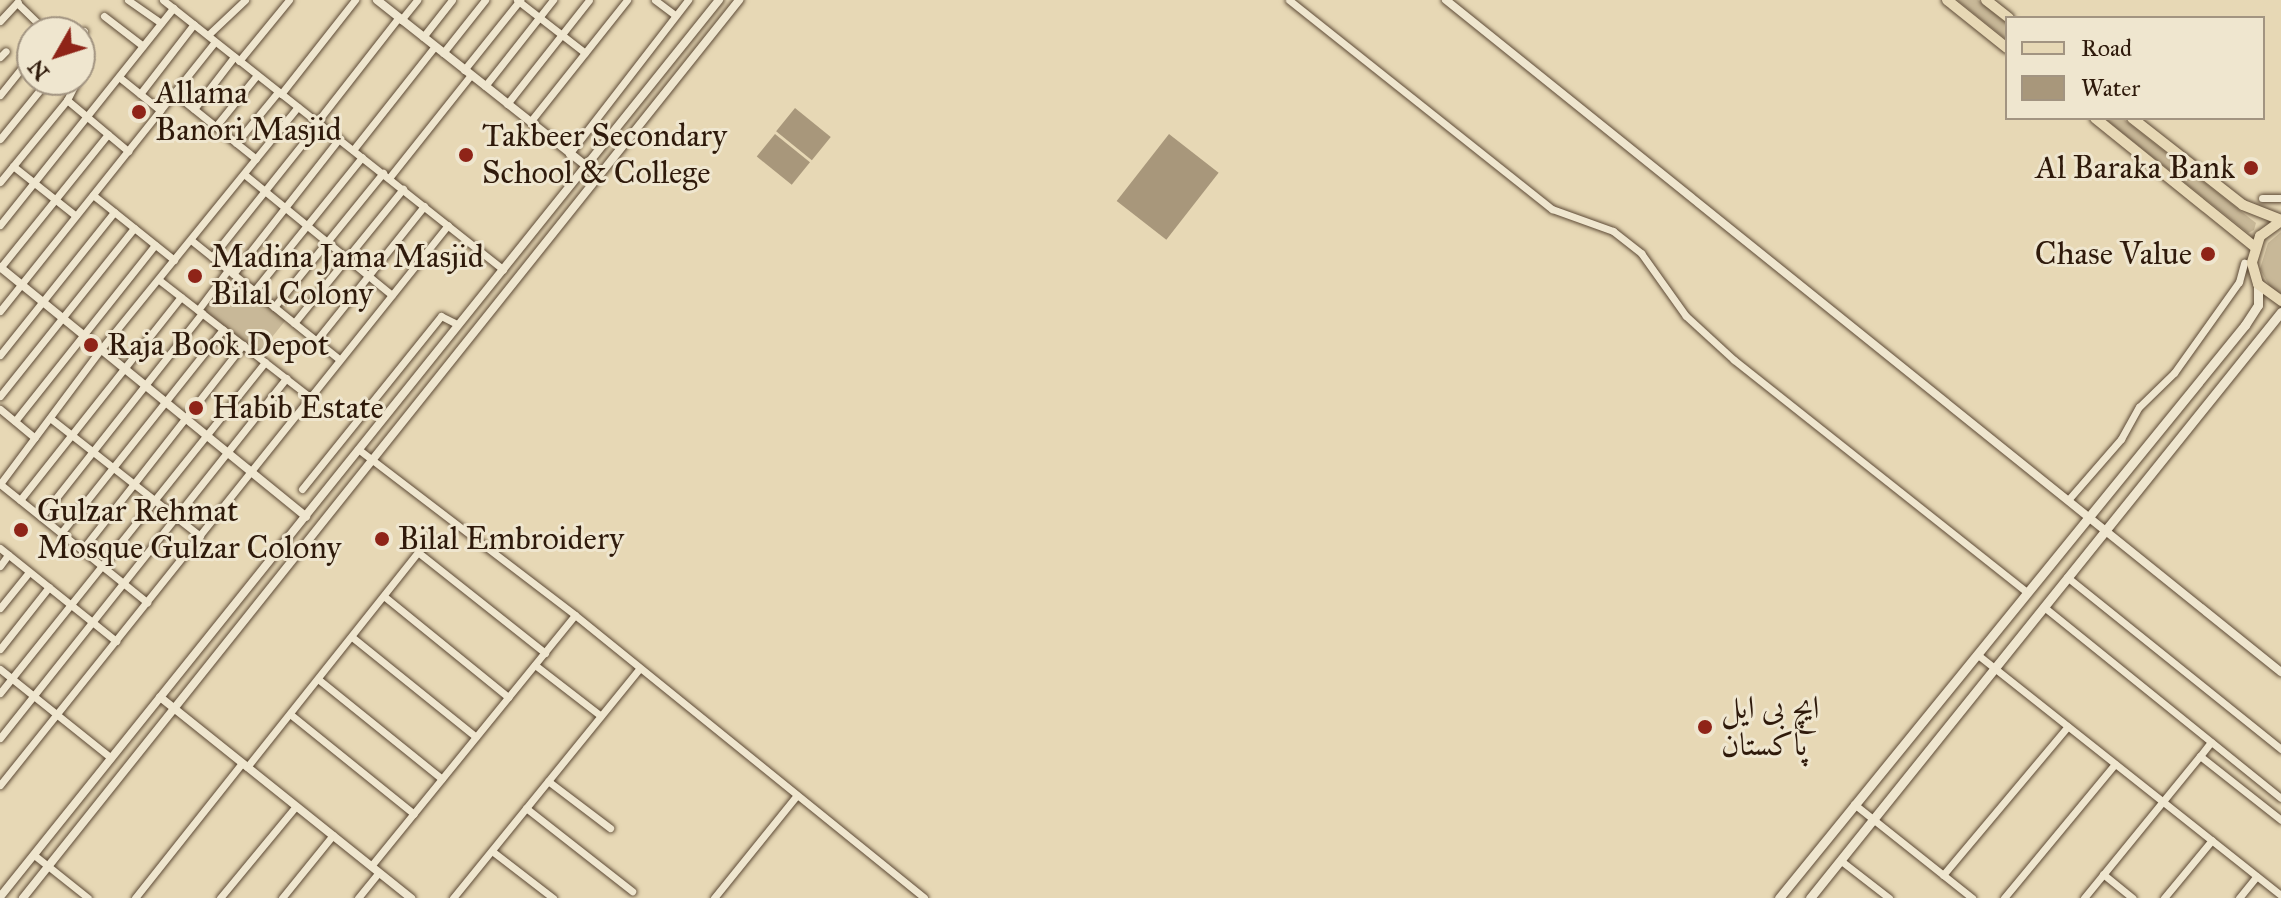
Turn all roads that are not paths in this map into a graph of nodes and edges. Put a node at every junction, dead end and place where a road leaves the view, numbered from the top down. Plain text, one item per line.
1 (128, 0) edge
2 (163, 0) edge
3 (245, 0) edge
4 (289, 0) edge
5 (355, 0) edge
6 (417, 0) edge
7 (452, 0) edge
8 (485, 0) edge
9 (519, 0) edge
10 (553, 0) edge
11 (589, 0) edge
12 (627, 0) edge
13 (655, 0) edge
14 (688, 0) edge
15 (719, 0) edge
16 (739, 0) edge
17 (1289, 0) edge
18 (1446, 0) edge
19 (1947, 0) edge
20 (1986, 0) edge
21 (380, 1) edge
22 (18, 2) edge
23 (173, 8) junction
24 (675, 15) junction
25 (104, 16) dead end
26 (2006, 16) edge
27 (539, 17) junction
28 (400, 18) junction
29 (0, 21) edge
30 (161, 23) junction
31 (194, 24) junction
32 (208, 35) junction
33 (562, 35) junction
34 (423, 37) junction
35 (215, 42) junction
36 (143, 46) junction
37 (435, 46) junction
38 (2005, 46) edge
39 (443, 53) junction
40 (585, 53) junction
41 (237, 59) junction
42 (468, 73) junction
43 (16, 75) edge
44 (257, 75) junction
45 (119, 77) junction
46 (485, 86) junction
47 (174, 93) junction
48 (280, 93) junction
49 (140, 94) junction
50 (0, 95) edge
51 (35, 96) edge
52 (69, 96) edge
53 (67, 100) junction
54 (507, 104) junction
55 (298, 107) junction
56 (194, 109) junction
57 (160, 110) junction
58 (87, 117) junction
59 (2097, 120) edge
60 (2135, 120) edge
61 (318, 122) junction
62 (530, 122) junction
63 (216, 126) junction
64 (108, 134) junction
65 (0, 139) edge
66 (339, 139) junction
67 (236, 143) junction
68 (353, 150) junction
69 (128, 151) junction
70 (569, 154) junction
71 (362, 157) junction
72 (256, 159) junction
73 (13, 166) junction
74 (586, 167) junction
75 (244, 174) junction
76 (386, 176) junction
77 (599, 176) junction
78 (0, 182) edge
79 (34, 183) junction
80 (403, 189) junction
81 (265, 191) junction
82 (93, 195) junction
83 (2262, 198) dead end
84 (2281, 198) edge
85 (55, 199) junction
86 (424, 206) junction
87 (285, 208) junction
88 (114, 212) junction
89 (76, 216) junction
90 (2281, 220) edge
91 (0, 225) edge
92 (448, 225) junction
93 (307, 226) junction
94 (134, 228) junction
95 (191, 240) junction
96 (327, 242) junction
97 (155, 245) junction
98 (2255, 247) junction
99 (212, 257) junction
100 (347, 258) junction
101 (174, 260) junction
102 (0, 267) edge
103 (503, 269) junction
104 (231, 272) junction
105 (368, 276) junction
106 (159, 280) junction
107 (21, 284) junction
108 (2258, 284) junction
109 (254, 291) junction
110 (392, 295) junction
111 (181, 297) junction
112 (2281, 301) edge
113 (43, 302) junction
114 (274, 307) junction
115 (0, 311) edge
116 (200, 312) junction
117 (2281, 312) edge
118 (63, 318) junction
119 (294, 323) junction
120 (456, 323) junction
121 (223, 329) junction
122 (84, 335) junction
123 (316, 341) junction
124 (243, 345) junction
125 (101, 349) junction
126 (0, 355) edge
127 (340, 360) junction
128 (265, 362) junction
129 (125, 369) junction
130 (286, 378) junction
131 (144, 385) junction
132 (0, 396) edge
133 (310, 397) junction
134 (165, 402) junction
135 (0, 409) edge
136 (50, 418) junction
137 (186, 419) junction
138 (15, 421) junction
139 (72, 435) junction
140 (206, 435) junction
141 (35, 438) junction
142 (358, 449) junction
143 (92, 451) junction
144 (226, 453) junction
145 (371, 460) junction
146 (113, 467) junction
147 (250, 472) junction
148 (320, 481) junction
149 (133, 483) junction
150 (0, 484) edge
151 (302, 489) dead end
152 (20, 500) junction
153 (154, 500) junction
154 (2068, 500) junction
155 (299, 512) junction
156 (41, 517) junction
157 (176, 517) junction
158 (2089, 517) junction
159 (2106, 531) junction
160 (61, 533) junction
161 (200, 536) junction
162 (431, 536) dead end
163 (0, 548) edge
164 (82, 550) junction
165 (419, 553) junction
166 (8, 555) junction
167 (0, 566) edge
168 (102, 566) junction
169 (29, 572) junction
170 (2067, 577) junction
171 (123, 583) junction
172 (49, 587) junction
173 (2027, 592) junction
174 (385, 597) junction
175 (147, 602) junction
176 (71, 605) junction
177 (2044, 607) junction
178 (0, 608) edge
179 (575, 615) junction
180 (92, 622) junction
181 (352, 637) junction
182 (116, 641) junction
183 (0, 649) edge
184 (545, 653) junction
185 (1978, 655) junction
186 (535, 665) junction
187 (640, 668) junction
188 (1995, 668) junction
189 (0, 669) edge
190 (2281, 672) edge
191 (12, 679) junction
192 (318, 679) junction
193 (0, 693) edge
194 (33, 696) junction
195 (160, 697) junction
196 (508, 697) junction
197 (174, 708) junction
198 (56, 714) junction
199 (290, 714) junction
200 (601, 716) junction
201 (2068, 726) junction
202 (476, 737) junction
203 (0, 738) edge
204 (2211, 742) junction
205 (2281, 749) edge
206 (2200, 756) junction
207 (111, 758) junction
208 (2115, 764) junction
209 (244, 765) junction
210 (442, 779) junction
211 (1, 781) edge
212 (548, 781) junction
213 (797, 795) junction
214 (2281, 798) edge
215 (2161, 800) junction
216 (1854, 804) junction
217 (296, 806) junction
218 (526, 808) junction
219 (414, 814) junction
220 (1873, 819) junction
221 (2281, 820) edge
222 (610, 828) dead end
223 (333, 835) junction
224 (2212, 840) junction
225 (492, 851) junction
226 (34, 855) junction
227 (1840, 860) junction
228 (48, 866) junction
229 (375, 869) junction
230 (2103, 874) junction
231 (1943, 875) junction
232 (2257, 876) junction
233 (2121, 888) junction
234 (632, 891) dead end
235 (2281, 895) edge
236 (0, 897) edge
237 (1887, 897) edge
238 (23, 898) edge
239 (88, 898) edge
240 (135, 898) edge
241 (220, 898) edge
242 (282, 898) edge
243 (358, 898) edge
244 (411, 898) edge
245 (453, 898) edge
246 (553, 898) edge
247 (714, 898) edge
248 (924, 898) edge
249 (1779, 898) edge
250 (1810, 898) edge
251 (1972, 898) edge
252 (2004, 898) edge
253 (2084, 898) edge
254 (2113, 898) edge
255 (2133, 898) edge
256 (2164, 898) edge
257 (2239, 898) edge

1 - 30 street
2 - 23 street
3 - 32 street
4 - 41 street
5 - 48 street
6 - 28 street
7 - 34 street
8 - 39 street
9 - 27 street
9 - 42 street
10 - 27 street
11 - 33 street
12 - 40 street
13 - 24 street
14 - 24 street
15 - 74 street
16 - 77 street
17 - 173 street
18 - 154 street
19 - 38 main road
20 - 26 main road
21 - 28 street
22 - 29 street
23 - 30 street
23 - 31 street
24 - 70 street
25 - 36 street
27 - 33 street
27 - 46 street
28 - 34 street
28 - 61 street
30 - 36 street
31 - 32 street
31 - 49 street
32 - 35 street
33 - 40 street
33 - 54 street
34 - 37 street
35 - 41 street
35 - 47 street
36 - 45 street
37 - 39 street
37 - 68 street
39 - 42 street
40 - 62 street
41 - 44 street
41 - 56 street
42 - 46 street
42 - 76 street
43 - 50 street
44 - 48 street
44 - 63 street
45 - 49 street
45 - 58 street
46 - 54 street
47 - 56 street
47 - 57 street
48 - 55 street
48 - 67 street
49 - 57 street
51 - 65 street
52 - 53 street
53 - 58 street
53 - 73 street
54 - 62 street
55 - 61 street
55 - 72 street
56 - 63 street
57 - 69 street
58 - 64 street
58 - 79 street
59 - 98 main road
60 - 90 main road
61 - 66 street
61 - 81 street
62 - 70 street
63 - 67 street
64 - 69 street
64 - 85 street
66 - 68 street
66 - 87 street
67 - 72 street
68 - 71 street
69 - 82 street
70 - 74 street
71 - 76 street
71 - 93 street
72 - 75 street
73 - 78 street
73 - 79 street
74 - 77 street
74 - 103 street
75 - 81 street
75 - 95 street
76 - 80 street
76 - 96 street
77 - 145 street
79 - 85 street
79 - 91 street
80 - 86 street
80 - 100 street
81 - 87 street
81 - 99 street
82 - 88 street
82 - 89 street
83 - 84 street
85 - 89 street
85 - 102 street
86 - 92 street
86 - 105 street
87 - 93 street
87 - 104 street
88 - 94 street
88 - 113 street
89 - 107 street
90 - 98 main road
92 - 103 street
92 - 110 street
93 - 96 street
93 - 109 street
94 - 97 street
94 - 118 street
95 - 99 street
95 - 101 street
96 - 100 street
96 - 114 street
97 - 101 street
97 - 122 street
98 - 108 main road
99 - 104 street
100 - 105 street
100 - 119 street
101 - 106 street
102 - 107 street
103 - 120 street
104 - 109 street
104 - 116 street
105 - 110 street
105 - 123 street
106 - 111 street
106 - 125 street
107 - 113 street
107 - 115 street
108 - 112 main road
108 - 154 street
108 - 158 main road
109 - 114 street
110 - 127 street
111 - 116 street
111 - 129 street
113 - 118 street
113 - 126 street
114 - 119 street
116 - 121 street
116 - 131 street
117 - 159 main road
118 - 122 street
118 - 132 street
119 - 123 street
120 - 142 street
120 - 148 street
121 - 124 street
121 - 134 street
122 - 125 street
122 - 138 street
123 - 127 street
124 - 128 street
124 - 137 street
125 - 129 street
125 - 136 street
127 - 133 street
128 - 130 street
128 - 140 street
129 - 131 street
129 - 139 street
130 - 133 street
130 - 144 street
131 - 134 street
131 - 143 street
133 - 147 street
134 - 137 street
134 - 146 street
135 - 138 street
136 - 139 street
136 - 141 street
137 - 140 street
137 - 149 street
138 - 141 street
139 - 143 street
139 - 152 street
140 - 144 street
140 - 153 street
141 - 150 street
142 - 145 street
142 - 148 street
143 - 146 street
143 - 156 street
144 - 147 street
144 - 157 street
145 - 179 street
145 - 197 street
146 - 149 street
146 - 160 street
147 - 155 street
147 - 161 street
148 - 151 street
148 - 155 street
149 - 153 street
149 - 164 street
150 - 152 street
152 - 156 street
153 - 157 street
153 - 168 street
154 - 158 street
155 - 195 street
156 - 160 street
157 - 161 street
157 - 171 street
158 - 159 street
158 - 173 main road
159 - 170 main road
159 - 190 street
160 - 164 street
161 - 175 street
162 - 165 street
163 - 166 street
164 - 168 street
165 - 174 street
165 - 184 street
166 - 167 street
166 - 169 street
168 - 171 street
168 - 176 street
169 - 172 street
169 - 178 street
170 - 177 main road
170 - 205 street
171 - 175 street
171 - 180 street
172 - 176 street
172 - 183 street
173 - 185 main road
174 - 181 street
174 - 196 street
175 - 182 street
176 - 180 street
176 - 191 street
177 - 188 main road
177 - 204 street
179 - 184 street
179 - 187 street
180 - 182 street
180 - 194 street
181 - 192 street
181 - 202 street
182 - 198 street
184 - 186 street
185 - 188 street
185 - 216 main road
186 - 196 street
186 - 200 street
187 - 200 street
187 - 213 street
188 - 201 street
188 - 220 main road
189 - 191 street
191 - 193 street
191 - 194 street
192 - 199 street
192 - 210 street
194 - 198 street
194 - 203 street
195 - 197 street
195 - 207 street
196 - 202 street
197 - 209 street
197 - 228 street
198 - 207 street
198 - 211 street
199 - 209 street
199 - 219 street
200 - 212 street
201 - 208 street
201 - 231 street
202 - 210 street
204 - 206 street
204 - 214 street
206 - 215 street
206 - 221 street
207 - 226 street
208 - 215 street
208 - 252 street
209 - 217 street
209 - 240 street
210 - 219 street
212 - 218 street
212 - 222 street
213 - 247 street
213 - 248 street
215 - 224 street
215 - 230 street
216 - 220 street
216 - 249 main road
217 - 223 street
217 - 241 street
218 - 225 street
218 - 234 street
219 - 229 street
220 - 227 main road
220 - 231 street
223 - 229 street
223 - 242 street
224 - 232 street
224 - 256 street
225 - 245 street
225 - 246 street
226 - 228 street
226 - 236 street
227 - 237 street
227 - 250 main road
228 - 238 street
228 - 239 street
229 - 243 street
229 - 244 street
230 - 233 street
230 - 253 street
231 - 251 street
232 - 235 street
232 - 257 street
233 - 254 street
233 - 255 street

